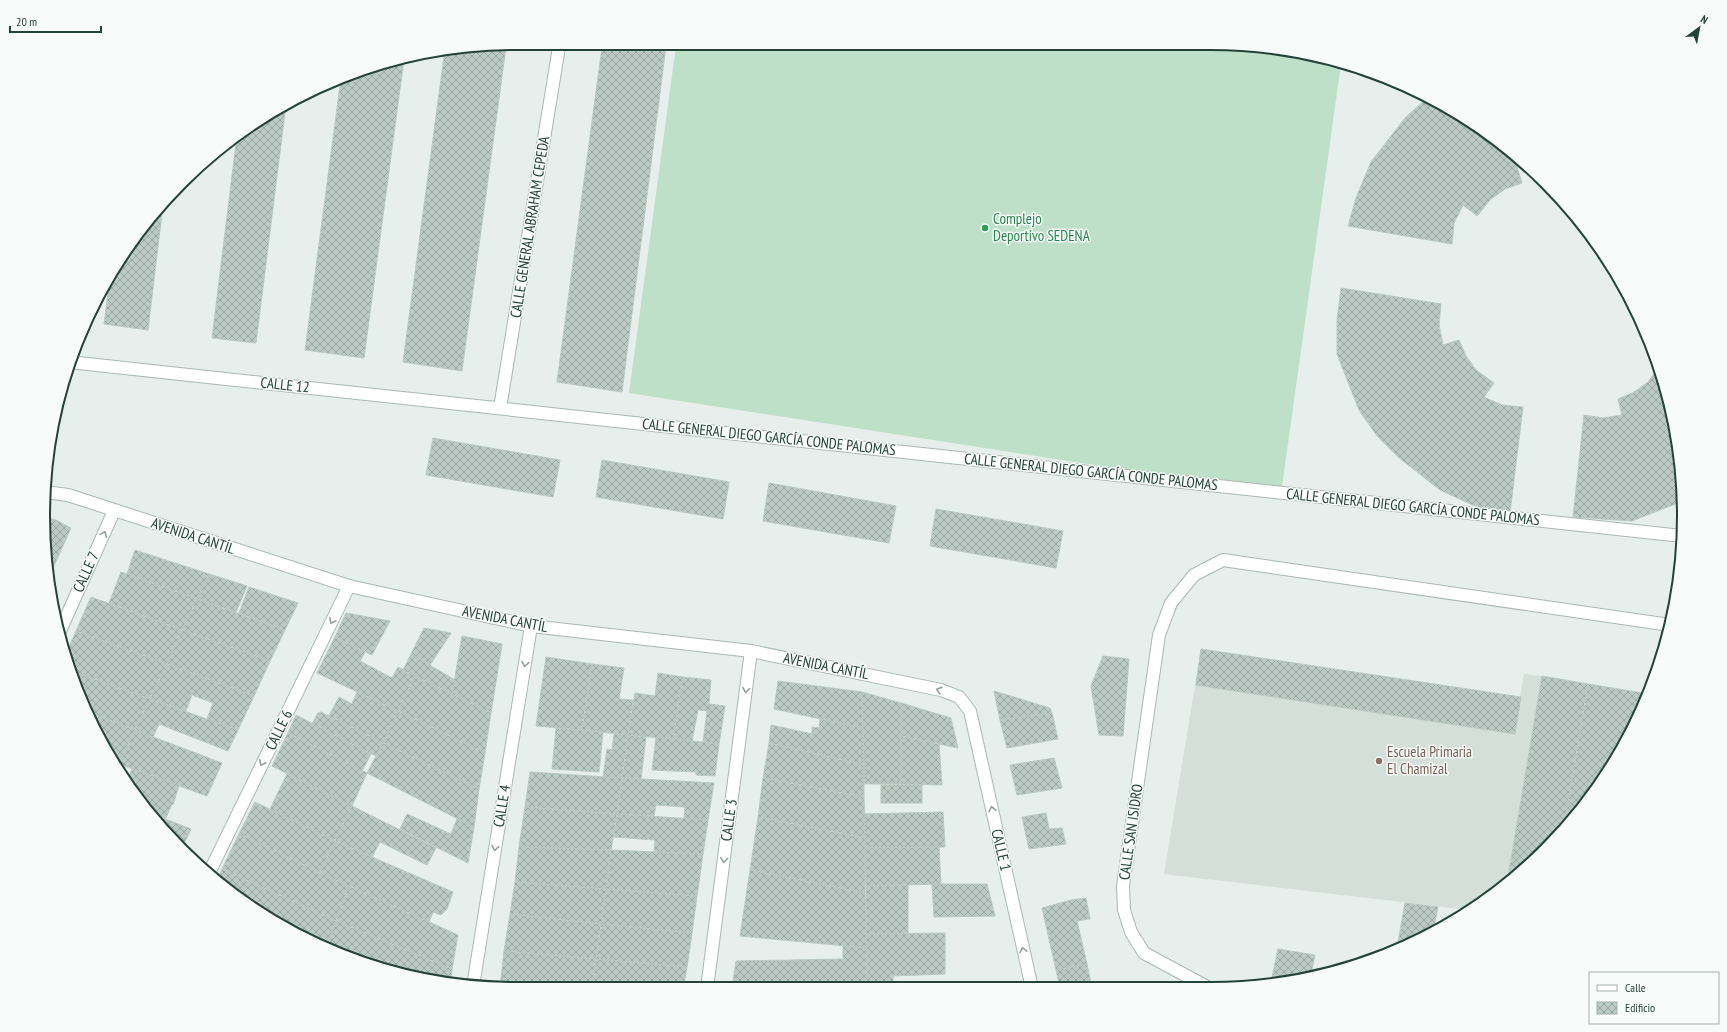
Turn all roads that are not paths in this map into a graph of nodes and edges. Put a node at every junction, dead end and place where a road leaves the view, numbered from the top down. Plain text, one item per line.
1 (559, 50) edge
2 (76, 363) edge
3 (500, 408) junction
4 (51, 493) edge
5 (114, 511) junction
6 (1676, 535) edge
7 (349, 586) junction
8 (63, 624) edge
9 (1664, 624) edge
10 (531, 626) junction
11 (751, 651) junction
12 (970, 711) joint
13 (211, 868) edge
14 (474, 980) edge
15 (708, 982) edge
16 (1031, 982) edge
17 (1198, 982) edge

1 - 3 street, CALLE GENERAL ABRAHAM CEPEDA
2 - 3 street, CALLE 12
3 - 6 street, CALLE GENERAL DIEGO GARCÍA CONDE PALOMAS
4 - 5 street, AVENIDA CANTÍL
5 - 7 street, AVENIDA CANTÍL
8 -> 5 street, CALLE 7
7 - 10 street, AVENIDA CANTÍL
7 -> 13 street, CALLE 6
9 - 17 street, CALLE SAN ISIDRO
10 - 11 street, AVENIDA CANTÍL
10 -> 14 street, CALLE 4
12 -> 11 street, AVENIDA CANTÍL
11 -> 15 street, CALLE 3
16 -> 12 street, CALLE 1

